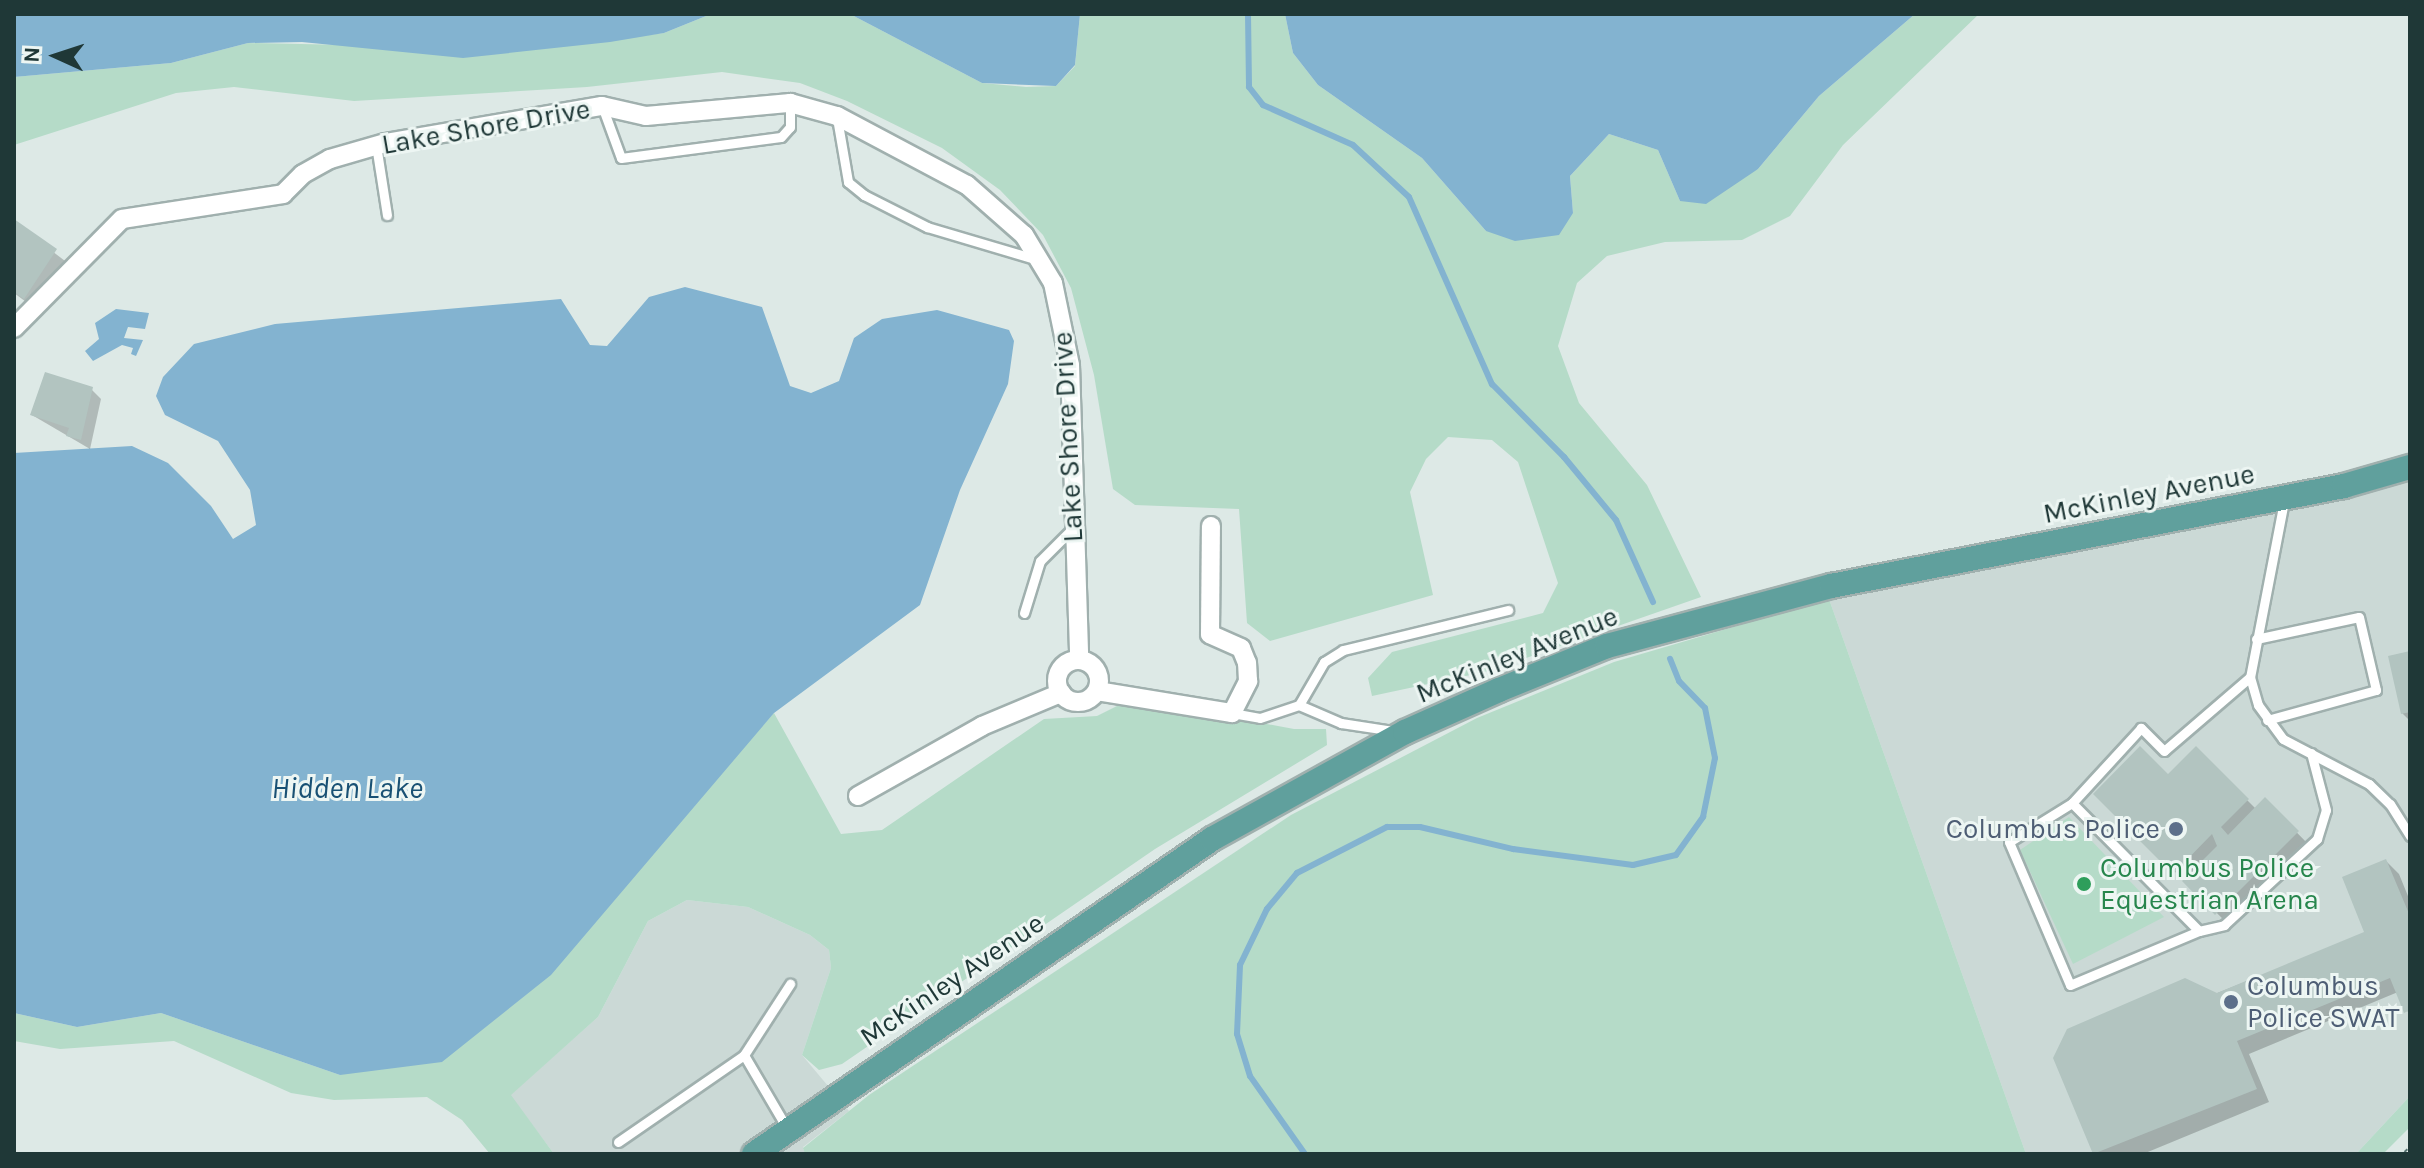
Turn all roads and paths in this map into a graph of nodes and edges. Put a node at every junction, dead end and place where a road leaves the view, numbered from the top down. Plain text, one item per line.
1 (790, 103) junction
2 (602, 106) junction
3 (837, 116) junction
4 (376, 145) junction
5 (387, 215) dead end
6 (1042, 261) junction
7 (14, 328) edge
8 (2410, 467) edge
9 (2285, 498) junction
10 (1211, 526) dead end
11 (1073, 528) junction
12 (1508, 610) dead end
13 (1024, 613) dead end
14 (2256, 639) junction
15 (1079, 659) junction
16 (2250, 677) junction
17 (1097, 691) junction
18 (1061, 693) junction
19 (1299, 705) junction
20 (1232, 713) junction
21 (2267, 720) junction
22 (1405, 732) junction
23 (2311, 753) junction
24 (858, 796) dead end
25 (2072, 803) junction
26 (2410, 836) edge
27 (2199, 931) junction
28 (790, 984) dead end
29 (744, 1055) junction
30 (618, 1142) dead end
31 (771, 1145) edge

1 - 2 street, Lake Shore Drive
1 - 2 lane
1 - 3 street, Lake Shore Drive
2 - 4 street, Lake Shore Drive
3 - 6 street, Lake Shore Drive
3 - 6 lane
4 - 5 lane
4 - 7 street, Lake Shore Drive
6 - 11 street, Lake Shore Drive
8 - 9 main road, McKinley Avenue
9 - 14 lane
9 - 22 main road, McKinley Avenue
10 - 20 street
11 - 13 lane
11 - 15 street, Lake Shore Drive
12 - 19 lane
14 - 16 lane
14 - 21 lane
15 - 17 street, Lake Shore Drive
15 - 18 street
16 - 21 lane
16 - 25 lane
17 - 18 street
17 - 20 street
18 - 24 street
19 - 20 lane
19 - 22 lane
21 - 23 lane
22 - 31 main road, McKinley Avenue
23 - 26 lane
23 - 27 lane
25 - 27 lane
25 - 27 lane
28 - 29 lane
29 - 30 lane
29 - 31 lane

